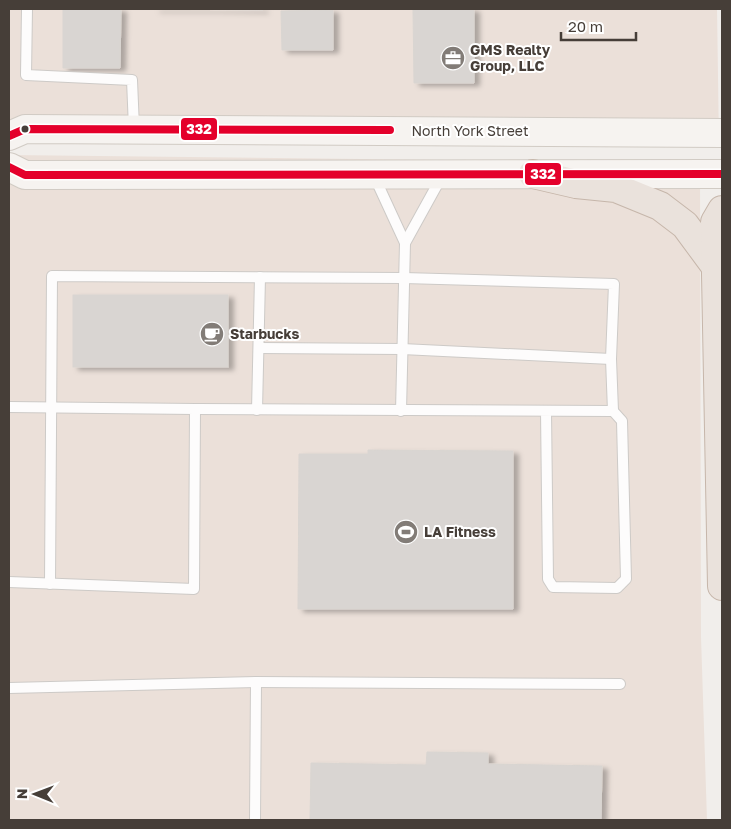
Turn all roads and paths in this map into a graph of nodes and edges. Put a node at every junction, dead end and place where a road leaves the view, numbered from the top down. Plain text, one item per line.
1 (27, 9) edge
2 (134, 129) junction
3 (722, 133) edge
4 (9, 136) edge
5 (9, 167) edge
6 (374, 174) junction
7 (443, 174) junction
8 (533, 174) junction
9 (722, 174) edge
10 (722, 210) edge
11 (405, 243) junction
12 (716, 266) junction
13 (260, 277) junction
14 (404, 278) junction
15 (259, 348) junction
16 (402, 349) junction
17 (612, 359) junction
18 (9, 407) edge
19 (51, 408) junction
20 (196, 409) junction
21 (257, 410) junction
22 (401, 411) junction
23 (546, 411) junction
24 (613, 411) junction
25 (9, 582) edge
26 (50, 584) junction
27 (722, 586) edge
28 (256, 682) junction
29 (620, 684) dead end
30 (9, 688) edge
31 (255, 820) edge

1 - 2 lane
2 - 3 main road, North York Street
2 - 4 main road, North York Street
5 - 6 main road
6 - 7 main road
6 - 11 lane
7 - 8 main road
7 - 11 lane
8 - 9 main road
8 - 12 highway
10 - 12 highway
11 - 14 lane
12 - 27 highway
13 - 14 lane
13 - 15 lane
13 - 19 lane
14 - 16 lane
14 - 17 lane
15 - 16 lane
15 - 21 lane
16 - 17 lane
16 - 22 lane
17 - 24 lane
18 - 19 lane
19 - 20 lane
19 - 26 lane
20 - 21 lane
20 - 26 lane
21 - 22 lane
22 - 23 lane
23 - 24 lane
23 - 24 lane
25 - 26 lane
28 - 29 lane
28 - 30 lane
28 - 31 lane

